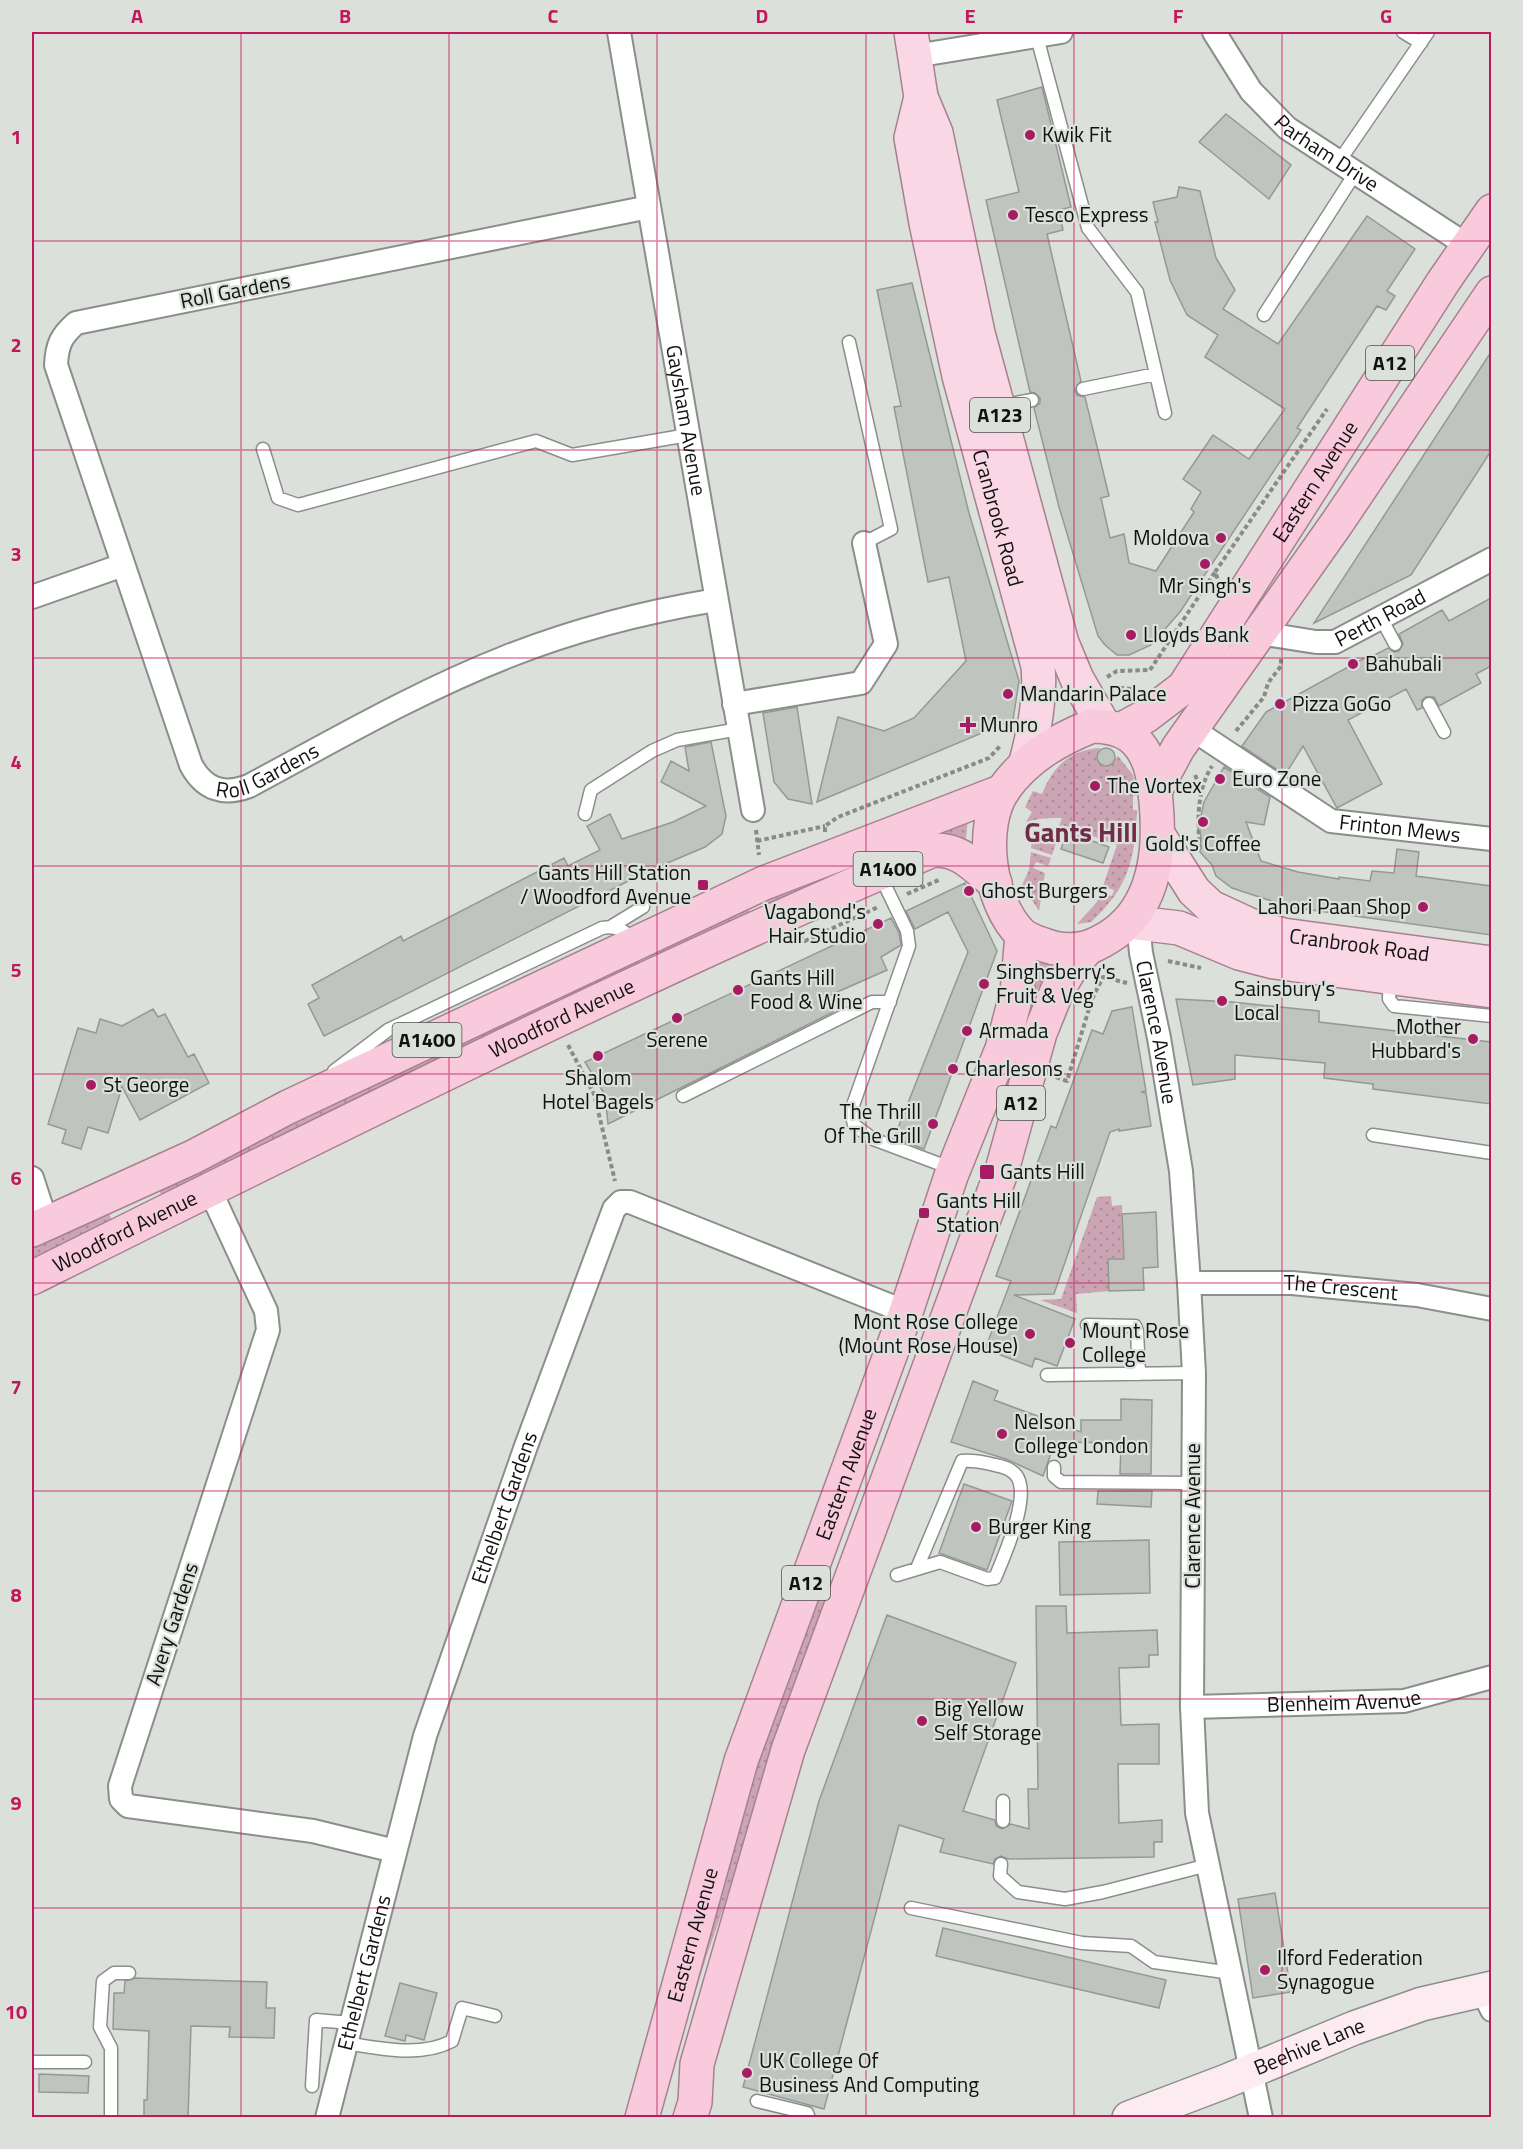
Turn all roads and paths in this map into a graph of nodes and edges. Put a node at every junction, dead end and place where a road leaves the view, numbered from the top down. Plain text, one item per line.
1 (619, 32) edge
2 (1060, 32) edge
3 (1214, 32) edge
4 (1403, 32) edge
5 (1428, 32) edge
6 (1037, 37) junction
7 (1421, 43) junction
8 (913, 44) edge
9 (921, 97) junction
10 (1348, 166) junction
11 (649, 207) junction
12 (1491, 211) edge
13 (1468, 246) junction
14 (1491, 293) edge
15 (1264, 315) dead end
16 (849, 342) dead end
17 (1156, 374) junction
18 (1083, 389) dead end
19 (1032, 400) dead end
20 (998, 407) junction
21 (1165, 414) dead end
22 (688, 435) junction
23 (263, 449) dead end
24 (864, 543) joint
25 (1491, 559) edge
26 (123, 565) junction
27 (1217, 587) dead end
28 (32, 597) edge
29 (716, 600) junction
30 (1382, 618) junction
31 (1260, 633) junction
32 (1395, 644) dead end
33 (1281, 666) dead end
34 (1101, 681) dead end
35 (1110, 687) dead end
36 (1132, 689) dead end
37 (734, 704) junction
38 (1429, 704) dead end
39 (1112, 728) junction
40 (739, 729) junction
41 (1191, 729) junction
42 (1444, 732) dead end
43 (1006, 737) dead end
44 (1224, 746) junction
45 (1026, 762) junction
46 (1194, 771) dead end
47 (1202, 790) junction
48 (1003, 791) junction
49 (1155, 791) junction
50 (753, 810) joint
51 (585, 814) dead end
52 (825, 826) junction
53 (825, 835) dead end
54 (1159, 836) junction
55 (1491, 839) edge
56 (757, 841) junction
57 (1200, 855) dead end
58 (945, 878) dead end
59 (764, 883) junction
60 (995, 883) junction
61 (886, 887) junction
62 (642, 907) dead end
63 (1135, 919) junction
64 (624, 933) junction
65 (795, 933) dead end
66 (1022, 935) junction
67 (1088, 948) junction
68 (1491, 963) edge
69 (1392, 965) junction
70 (1137, 985) dead end
71 (1491, 991) edge
72 (890, 1002) junction
73 (1491, 1016) edge
74 (556, 1022) junction
75 (1053, 1076) dead end
76 (684, 1096) dead end
77 (1373, 1135) dead end
78 (1491, 1153) edge
79 (954, 1169) junction
80 (32, 1178) edge
81 (209, 1188) junction
82 (621, 1202) junction
83 (39, 1226) edge
84 (32, 1278) edge
85 (1189, 1283) junction
86 (1491, 1309) edge
87 (906, 1312) junction
88 (1087, 1325) dead end
89 (1194, 1373) junction
90 (1140, 1374) junction
91 (1047, 1375) dead end
92 (1054, 1467) dead end
93 (1193, 1483) junction
94 (918, 1566) junction
95 (897, 1575) dead end
96 (1491, 1677) edge
97 (1192, 1707) junction
98 (1003, 1801) dead end
99 (1003, 1821) dead end
100 (395, 1851) junction
101 (1000, 1863) dead end
102 (1208, 1865) junction
103 (911, 1908) dead end
104 (129, 1973) dead end
105 (1231, 1973) junction
106 (1488, 1996) edge
107 (495, 2016) dead end
108 (348, 2033) junction
109 (32, 2062) edge
110 (85, 2062) dead end
111 (697, 2064) junction
112 (1249, 2072) junction
113 (312, 2086) dead end
114 (757, 2101) dead end
115 (111, 2118) edge
116 (327, 2118) edge
117 (642, 2118) edge
118 (670, 2118) edge
119 (690, 2118) edge
120 (809, 2118) edge
121 (1129, 2118) edge
122 (1261, 2118) edge

1 - 11 street, Gaysham Avenue
2 - 6 street
3 - 10 street, Parham Drive
4 - 7 lane
5 - 7 lane
6 - 8 street
6 - 17 lane
7 - 10 lane
8 - 9 main road, Cranbrook Road / A123
9 - 20 main road, Cranbrook Road / A123
9 - 45 main road, Cranbrook Road / A123
10 - 13 street, Parham Drive
10 - 15 lane
11 - 22 street, Gaysham Avenue
11 - 26 street, Roll Gardens
12 - 13 highway, Eastern Avenue / A12
13 - 39 highway, Eastern Avenue / A12
14 - 31 highway, Eastern Avenue / A12
16 - 24 lane
17 - 18 lane
17 - 21 lane
19 - 20 lane
20 - 39 main road, Cranbrook Road / A123
22 - 23 lane
22 - 29 street, Gaysham Avenue
24 - 37 street
25 - 30 street, Perth Road
26 - 28 street
26 - 29 street, Roll Gardens
27 - 34 path
29 - 37 street, Gaysham Avenue
30 - 31 street, Perth Road
30 - 32 lane
31 - 41 highway, Eastern Avenue / A12
33 - 44 path
35 - 36 path
37 - 40 street, Gaysham Avenue
38 - 42 lane
39 - 45 highway, A12
39 - 49 highway, A123
40 - 50 street, Gaysham Avenue
40 - 51 lane
41 - 44 street, Frinton Mews
41 - 49 highway, Eastern Avenue / A12
43 - 52 path
44 - 47 path
44 - 55 street, Frinton Mews
45 - 48 highway, A12
46 - 47 path
47 - 57 path
48 - 59 highway, Woodford Avenue / A1400
48 - 60 highway, A12
49 - 54 highway
50 - 56 path
52 - 53 path
52 - 56 path
54 - 63 highway
54 - 69 main road, Cranbrook Road
56 - 59 path
58 - 61 path
59 - 64 highway, Woodford Avenue / A1400
60 - 61 highway, Woodford Avenue / A1400
60 - 66 highway, A12
61 - 65 path
61 - 72 lane
61 - 74 highway, Woodford Avenue / A1400
62 - 64 lane
63 - 67 highway, A12
63 - 69 main road, Cranbrook Road
63 - 85 street, Clarence Avenue
64 - 83 highway, Woodford Avenue / A1400
66 - 67 highway
66 - 79 highway, Eastern Avenue / A12
67 - 111 highway, Eastern Avenue / A12
68 - 69 main road, Cranbrook Road
69 - 71 main road, Cranbrook Road
69 - 73 lane
70 - 75 path
72 - 76 lane
72 - 79 lane
74 - 81 highway, Woodford Avenue / A1400
74 - 82 path
77 - 78 lane
79 - 87 highway, Eastern Avenue / A12
80 - 83 street
81 - 84 highway, Woodford Avenue / A1400
81 - 100 street, Avery Gardens
82 - 87 street
82 - 100 street, Ethelbert Gardens
85 - 86 street, The Crescent
85 - 89 street, Clarence Avenue
87 - 117 highway, Eastern Avenue / A12
88 - 90 lane
89 - 90 lane
89 - 93 street, Clarence Avenue
90 - 91 lane
92 - 93 lane
93 - 97 street, Clarence Avenue
94 - 94 lane
94 - 95 lane
96 - 97 street, Blenheim Avenue
97 - 102 street, Clarence Avenue
98 - 99 lane
100 - 108 street, Ethelbert Gardens
101 - 102 lane
102 - 105 street, Clarence Avenue
103 - 105 lane
104 - 115 lane
105 - 112 street, Clarence Avenue
106 - 112 main road, Beehive Lane
107 - 108 lane
108 - 113 lane
108 - 116 street, Ethelbert Gardens
109 - 110 lane
111 - 118 highway, A12
111 - 119 highway, Eastern Avenue / A12
112 - 121 main road, Beehive Lane
112 - 122 street, Clarence Avenue
114 - 120 lane

